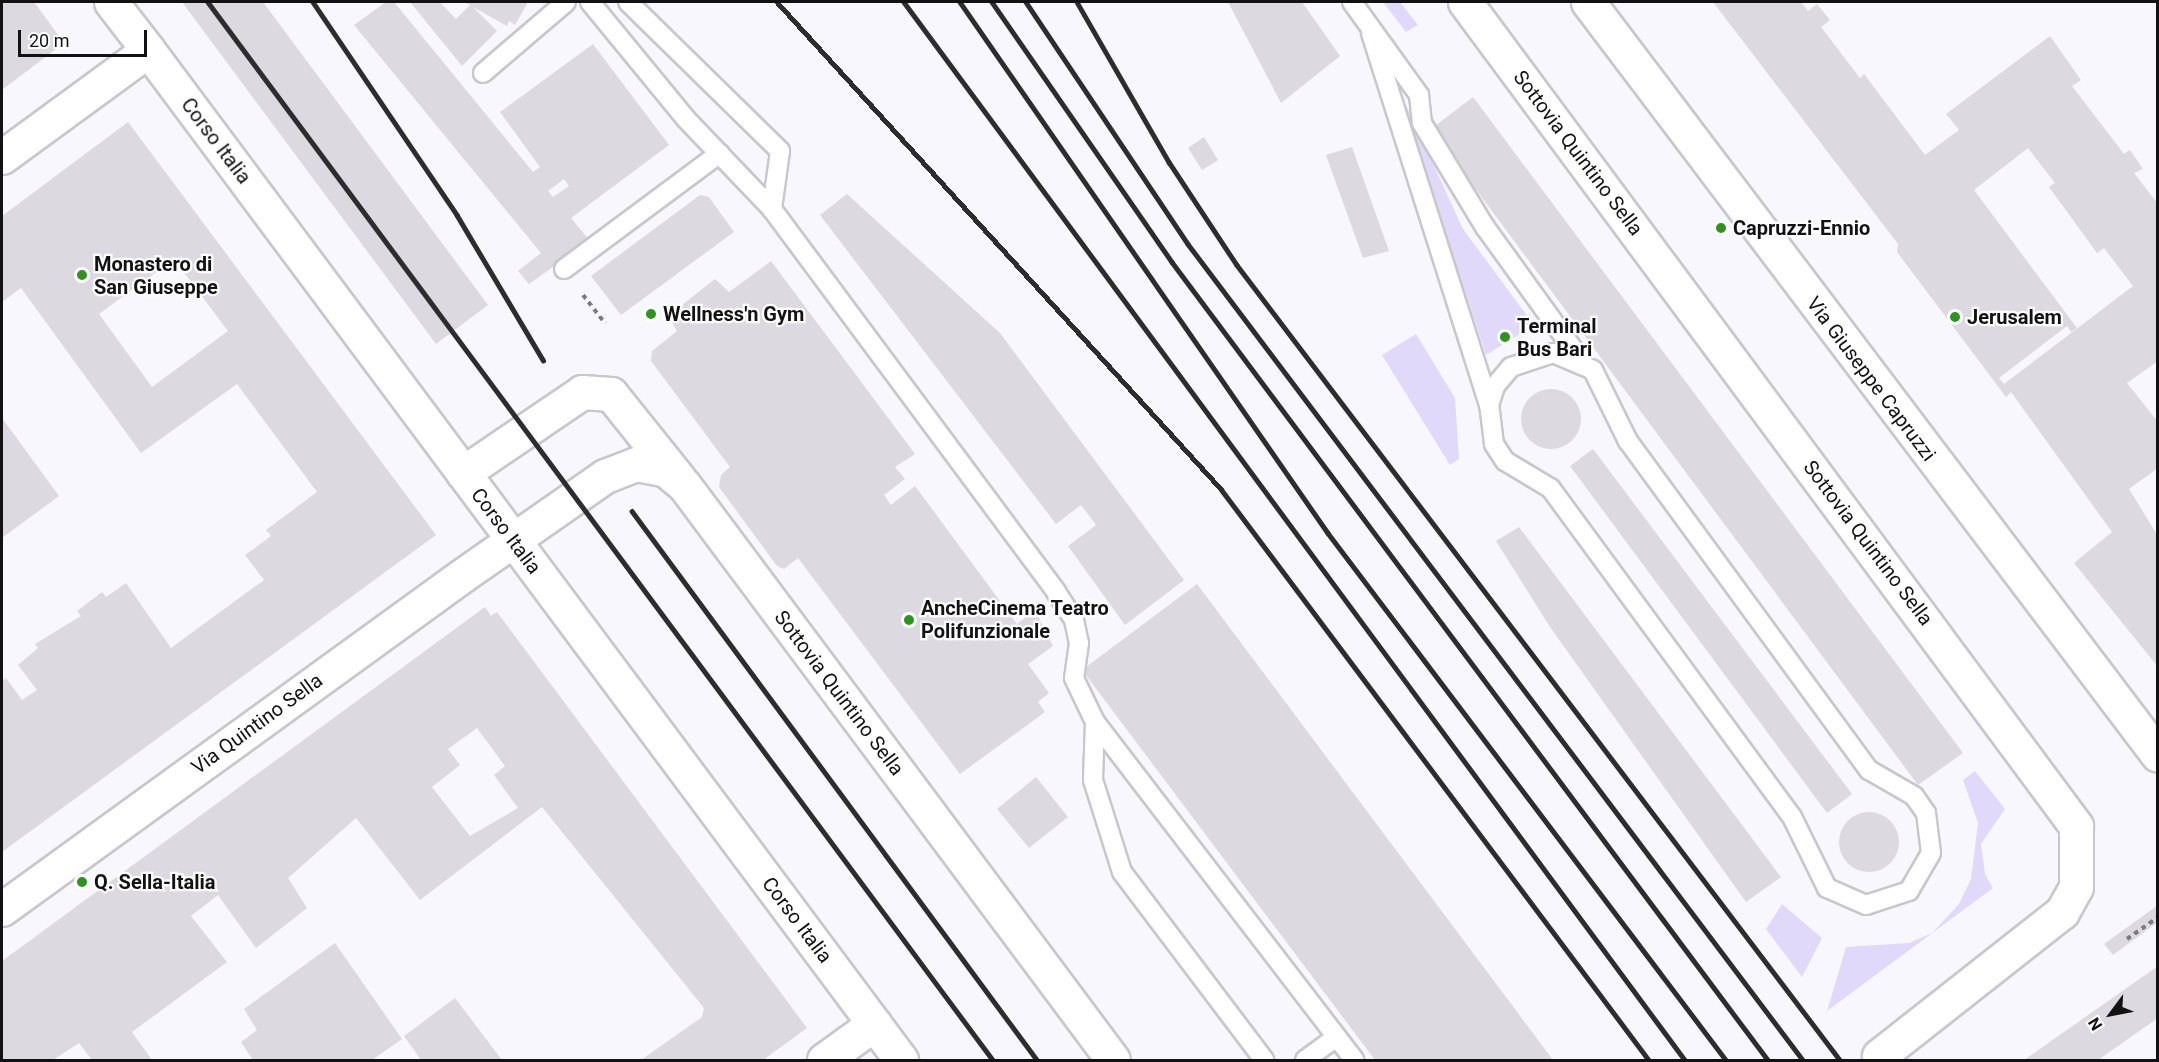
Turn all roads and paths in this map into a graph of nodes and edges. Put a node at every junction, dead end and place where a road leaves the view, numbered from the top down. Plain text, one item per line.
1 (111, 2) edge
2 (566, 2) edge
3 (590, 2) edge
4 (628, 2) edge
5 (1352, 2) edge
6 (1465, 2) edge
7 (1588, 2) edge
8 (1369, 25) junction
9 (148, 50) junction
10 (483, 73) dead end
11 (720, 153) junction
12 (2, 158) edge
13 (772, 208) junction
14 (564, 269) dead end
15 (1584, 363) junction
16 (1489, 405) junction
17 (464, 473) junction
18 (684, 485) junction
19 (513, 540) junction
20 (1095, 722) junction
21 (2157, 754) edge
22 (2, 909) edge
23 (2157, 917) edge
24 (2127, 939) dead end
25 (874, 1024) junction
26 (1337, 1037) junction
27 (1879, 1056) dead end
28 (824, 1060) edge
29 (901, 1060) edge
30 (1113, 1060) edge
31 (1264, 1060) edge
32 (1305, 1060) edge
33 (1354, 1060) edge

1 - 9 street, Corso Italia
2 - 10 lane
3 - 11 lane
4 - 13 lane
5 - 8 lane
6 - 27 street, Sottovia Quintino Sella
7 - 21 street, Via Giuseppe Capruzzi
8 - 15 lane
8 - 16 lane
9 - 12 street
9 - 17 street, Corso Italia
11 - 13 lane
11 - 14 lane
13 - 20 lane
15 - 16 lane
15 - 16 lane
17 - 18 street
17 - 19 street, Corso Italia
18 - 19 street, Sottovia Quintino Sella
18 - 30 street, Sottovia Quintino Sella
19 - 22 street, Via Quintino Sella
19 - 25 street, Corso Italia
20 - 26 lane
20 - 31 lane
23 - 24 path
25 - 28 street
25 - 29 street, Corso Italia
26 - 32 lane
26 - 33 lane

